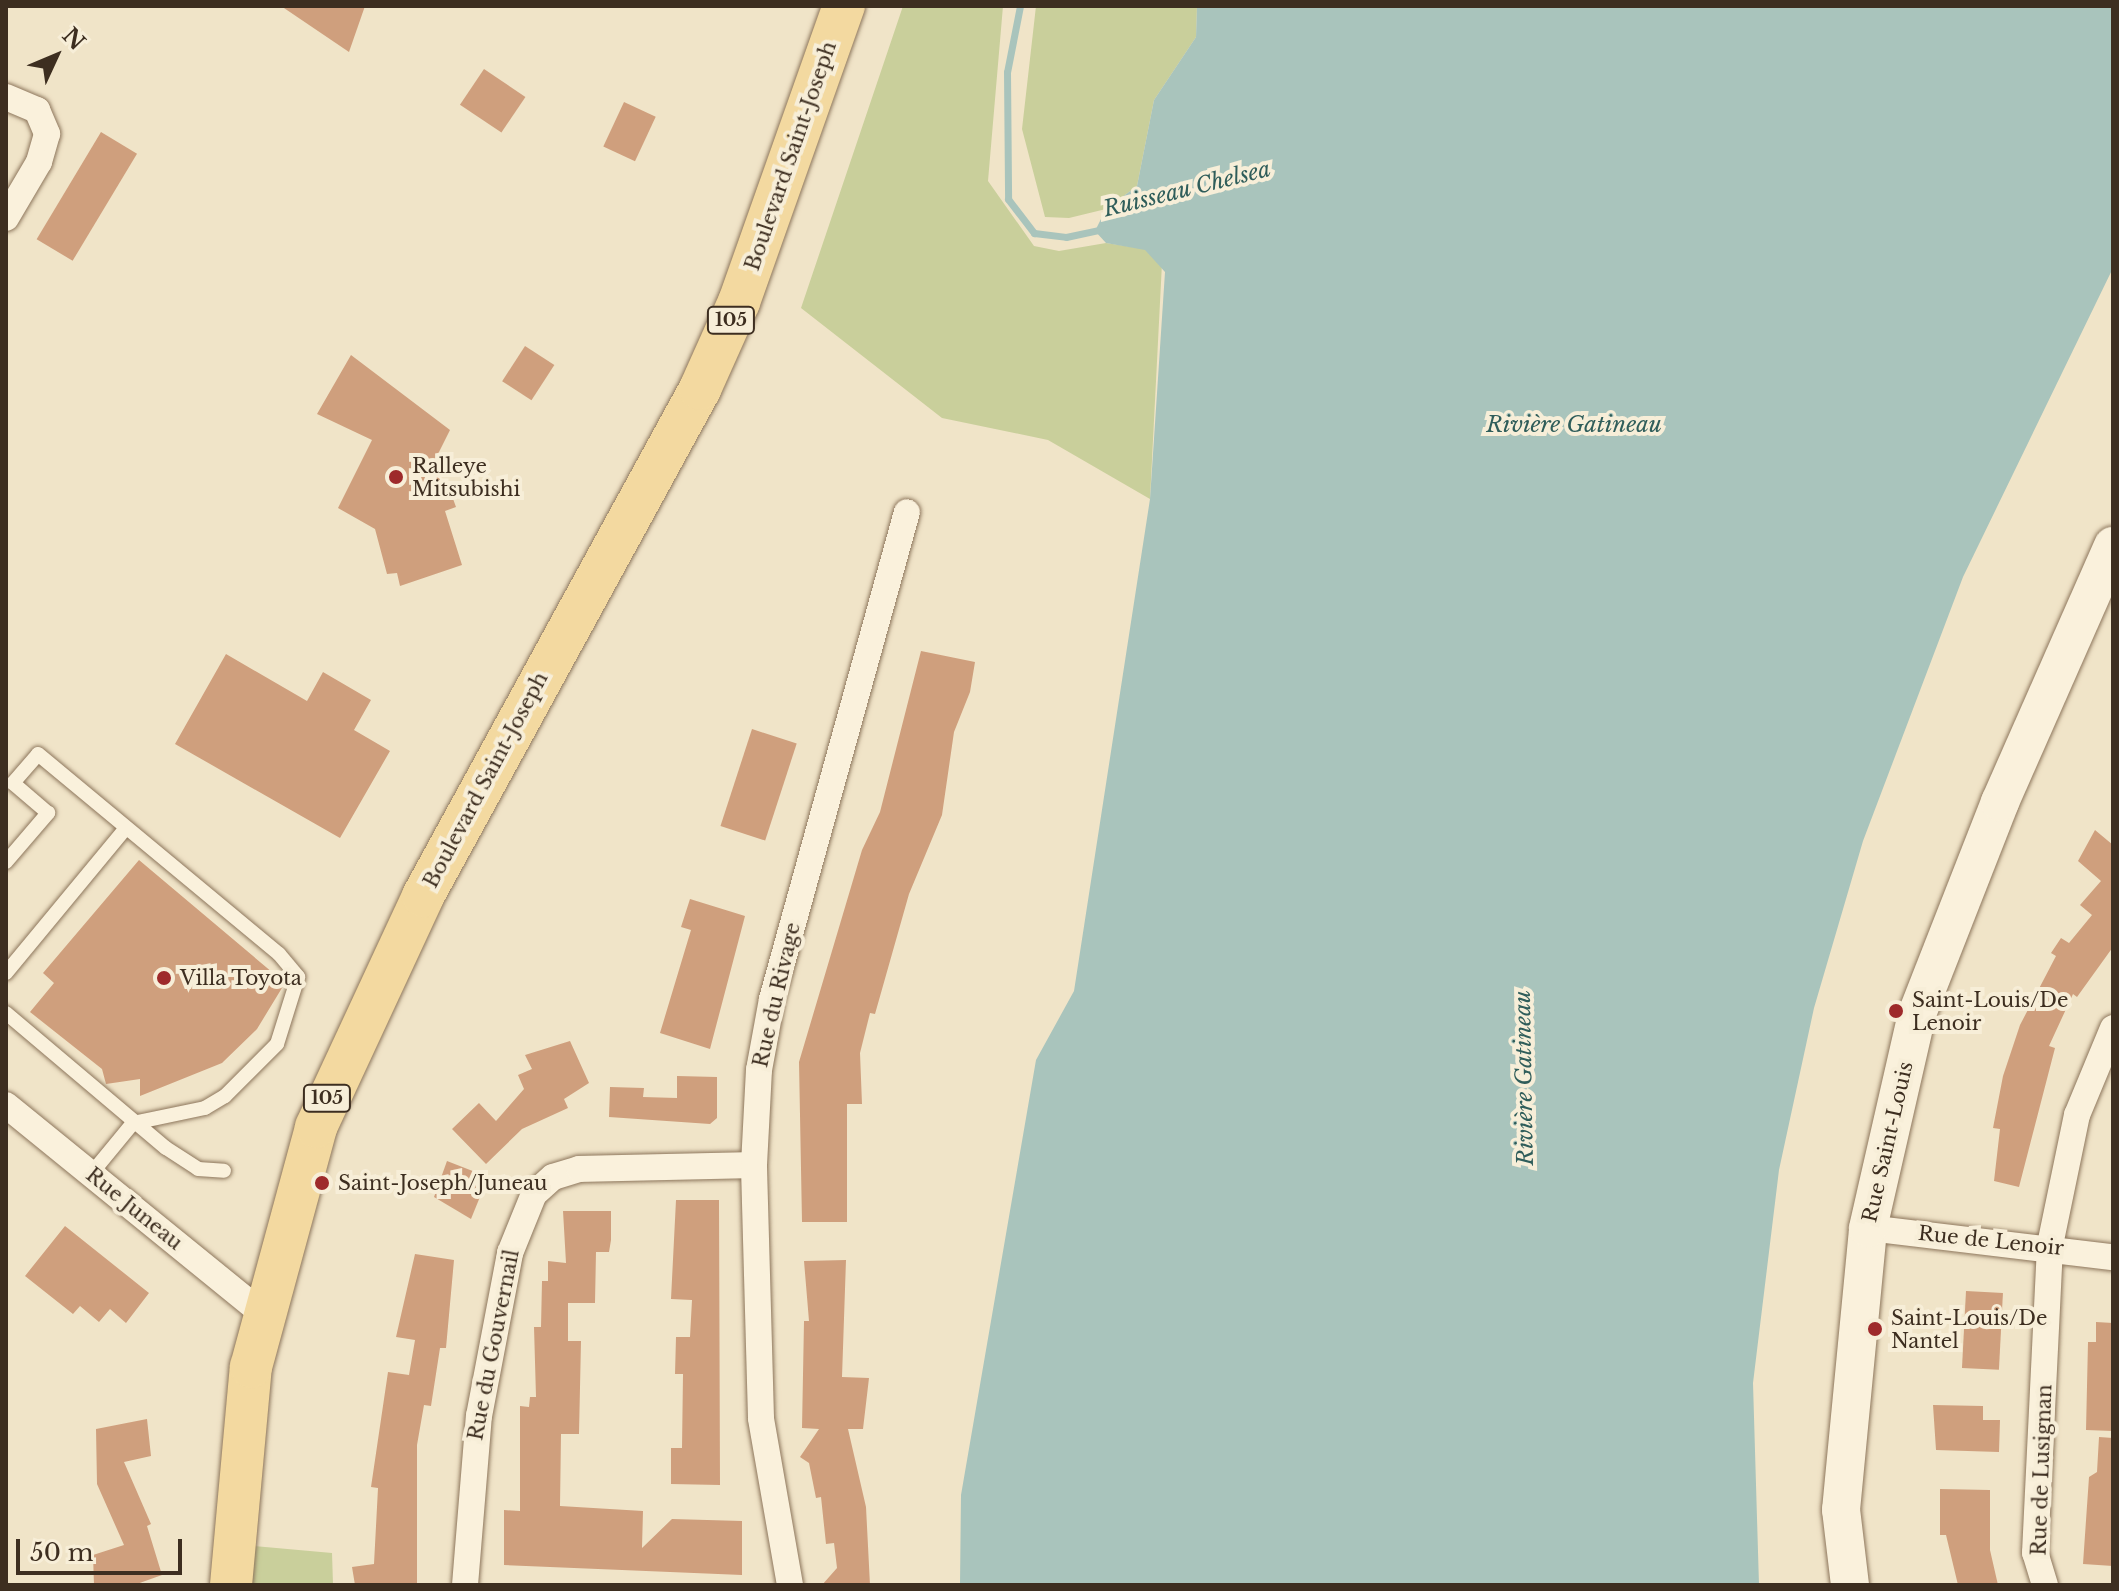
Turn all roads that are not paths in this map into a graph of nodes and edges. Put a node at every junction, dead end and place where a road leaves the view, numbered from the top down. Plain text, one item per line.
1 (844, 6) edge
2 (6, 97) edge
3 (9, 205) edge
4 (907, 512) dead end
5 (2113, 546) edge
6 (126, 828) junction
7 (6, 862) edge
8 (6, 973) edge
9 (6, 1013) edge
10 (2113, 1028) edge
11 (6, 1105) edge
12 (133, 1123) junction
13 (754, 1165) junction
14 (224, 1171) dead end
15 (91, 1174) junction
16 (1868, 1228) junction
17 (2050, 1245) junction
18 (2113, 1257) edge
19 (262, 1313) junction
20 (231, 1585) edge
21 (465, 1585) edge
22 (790, 1585) edge
23 (1850, 1585) edge
24 (2045, 1585) edge

1 - 19 main road, Boulevard Saint-Joseph / 105
2 - 3 street
4 - 13 street, Rue du Rivage
5 - 16 main road, Rue Saint-Louis
6 - 7 lane
6 - 8 lane
6 - 12 lane
9 - 12 lane
10 - 17 street, Rue de Lusignan
11 - 15 street, Rue Juneau
12 - 14 lane
12 - 15 lane
13 - 21 street, Rue du Gouvernail
13 - 22 street, Rue du Rivage
15 - 19 street, Rue Juneau
16 - 17 street, Rue de Lenoir
16 - 23 main road, Rue Saint-Louis
17 - 18 street, Rue de Lenoir
17 - 24 street, Rue de Lusignan
19 - 20 main road, Boulevard Saint-Joseph / 105

